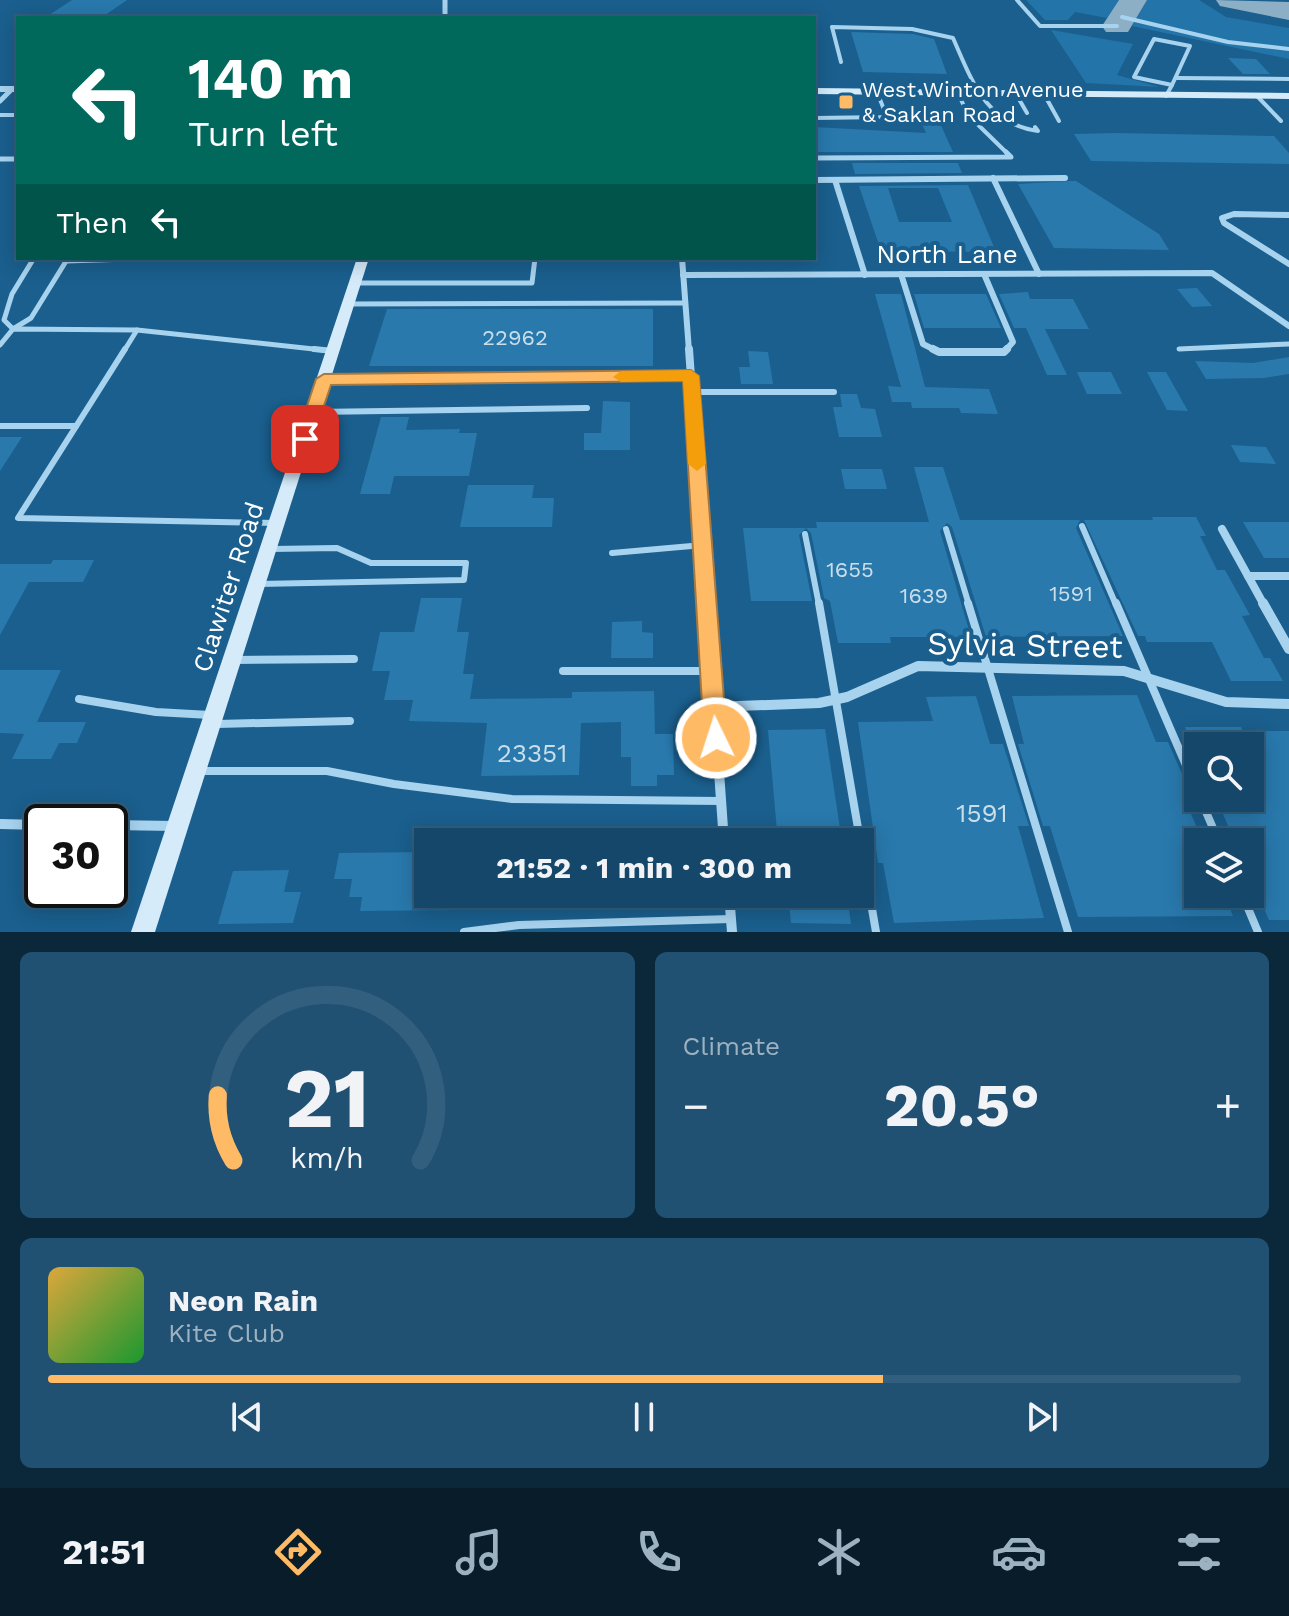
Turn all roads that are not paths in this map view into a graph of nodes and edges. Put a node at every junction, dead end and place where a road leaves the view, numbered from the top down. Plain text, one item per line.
1 (1017, 0) edge
2 (1122, 17) dead end
3 (1117, 26) dead end
4 (1289, 49) edge
5 (841, 62) dead end
6 (1177, 78) junction
7 (1289, 79) edge
8 (1173, 85) junction
9 (0, 89) edge
10 (15, 89) edge
11 (816, 91) edge
12 (877, 92) junction
13 (958, 93) junction
14 (979, 93) junction
15 (1016, 94) junction
16 (1044, 94) junction
17 (1166, 96) junction
18 (1257, 96) junction
19 (1289, 96) edge
20 (0, 101) edge
21 (1027, 113) dead end
22 (816, 118) edge
23 (1059, 121) dead end
24 (1281, 121) dead end
25 (1035, 127) dead end
26 (816, 158) edge
27 (993, 178) junction
28 (1065, 178) dead end
29 (816, 180) edge
30 (835, 180) junction
31 (1289, 215) edge
32 (33, 260) edge
33 (66, 260) edge
34 (362, 260) edge
35 (535, 260) edge
36 (682, 260) edge
37 (1289, 264) edge
38 (901, 274) junction
39 (984, 274) junction
40 (1039, 274) junction
41 (683, 275) junction
42 (865, 275) junction
43 (355, 283) junction
44 (685, 303) junction
45 (348, 304) junction
46 (1289, 326) edge
47 (13, 329) junction
48 (137, 330) junction
49 (1289, 344) edge
50 (0, 345) edge
51 (1179, 349) dead end
52 (333, 351) junction
53 (691, 376) junction
54 (324, 379) junction
55 (692, 392) junction
56 (834, 392) dead end
57 (587, 408) dead end
58 (314, 412) junction
59 (0, 426) edge
60 (76, 426) junction
61 (278, 523) junction
62 (1082, 526) dead end
63 (946, 529) dead end
64 (1222, 529) dead end
65 (805, 534) dead end
66 (703, 545) junction
67 (270, 549) junction
68 (612, 553) dead end
69 (1248, 576) junction
70 (1289, 576) edge
71 (258, 584) junction
72 (1289, 649) edge
73 (354, 659) dead end
74 (234, 660) junction
75 (988, 667) junction
76 (563, 671) dead end
77 (711, 671) junction
78 (1147, 676) junction
79 (79, 699) dead end
80 (838, 699) junction
81 (1289, 704) edge
82 (713, 707) junction
83 (214, 720) junction
84 (350, 721) dead end
85 (1184, 761) edge
86 (198, 771) junction
87 (721, 801) junction
88 (0, 824) edge
89 (24, 825) edge
90 (128, 825) edge
91 (180, 826) junction
92 (723, 828) edge
93 (730, 908) edge
94 (1248, 908) edge
95 (731, 919) junction
96 (143, 932) edge
97 (464, 932) edge
98 (732, 932) edge
99 (876, 932) edge
100 (1068, 932) edge
101 (1258, 932) edge

1 - 3 lane
2 - 4 lane
5 - 14 lane
6 - 7 lane
6 - 8 lane
6 - 8 lane
8 - 17 lane
9 - 10 street
10 - 20 street
11 - 12 main road
12 - 13 main road
12 - 22 lane
13 - 14 main road
13 - 26 lane
14 - 15 main road
14 - 25 lane
15 - 16 main road
15 - 21 lane
16 - 17 main road
16 - 23 lane
17 - 18 main road
18 - 19 main road
18 - 24 lane
27 - 28 street
27 - 30 street
27 - 40 street
29 - 30 street
30 - 42 street
31 - 37 street
32 - 47 lane
33 - 47 lane
34 - 43 main road, Clawiter Road
35 - 43 lane
36 - 41 street
38 - 39 street, North Lane
38 - 39 street
38 - 42 street, North Lane
39 - 40 street, North Lane
40 - 46 street, North Lane
41 - 42 street, North Lane
41 - 44 street
43 - 45 main road, Clawiter Road
44 - 45 lane
44 - 53 street
45 - 52 main road, Clawiter Road
47 - 48 lane
47 - 50 lane
48 - 52 lane
48 - 60 lane
49 - 51 lane
52 - 54 main road, Clawiter Road
53 - 54 lane
53 - 55 street
54 - 58 main road, Clawiter Road
55 - 56 lane
55 - 66 street
57 - 58 lane
58 - 61 main road, Clawiter Road
59 - 60 lane
60 - 61 lane
61 - 67 main road, Clawiter Road
62 - 78 lane
63 - 75 lane
64 - 69 street
65 - 80 lane
66 - 68 lane
66 - 77 street
67 - 71 main road, Clawiter Road
67 - 71 lane
69 - 70 street
69 - 72 street
71 - 74 main road, Clawiter Road
73 - 74 lane
74 - 83 main road, Clawiter Road
75 - 78 street, Sylvia Street
75 - 80 street, Sylvia Street
75 - 100 lane
76 - 77 lane
77 - 82 street
78 - 81 street, Sylvia Street
78 - 85 lane
79 - 83 lane
80 - 82 street, Sylvia Street
80 - 99 lane
82 - 87 street
83 - 84 lane
83 - 86 main road, Clawiter Road
86 - 87 lane
86 - 91 main road, Clawiter Road
87 - 92 street
88 - 89 street
90 - 91 street
91 - 96 main road, Clawiter Road
93 - 95 street
94 - 101 lane
95 - 97 lane
95 - 98 street

